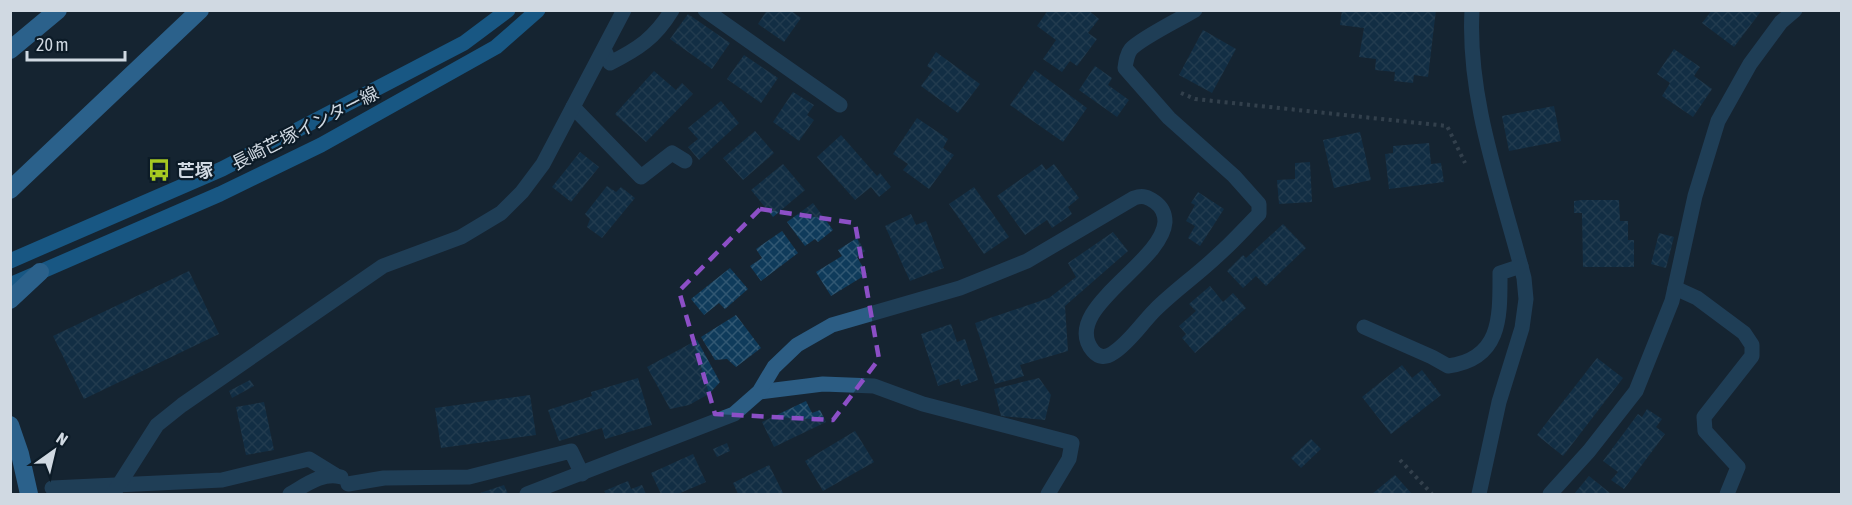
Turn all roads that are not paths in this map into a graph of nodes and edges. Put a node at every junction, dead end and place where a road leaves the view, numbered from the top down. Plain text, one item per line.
1 (58, 10) edge
2 (200, 10) edge
3 (508, 10) edge
4 (538, 10) edge
5 (624, 10) edge
6 (672, 10) edge
7 (705, 10) edge
8 (1195, 10) edge
9 (1472, 10) edge
10 (1795, 10) edge
11 (603, 49) junction
12 (10, 50) edge
13 (840, 105) dead end
14 (573, 107) junction
15 (685, 161) dead end
16 (10, 190) edge
17 (10, 261) edge
18 (1521, 266) junction
19 (40, 272) junction
20 (10, 285) edge
21 (1675, 288) junction
22 (10, 300) edge
23 (1364, 327) dead end
24 (759, 392) junction
25 (10, 425) edge
26 (582, 474) junction
27 (335, 475) junction
28 (52, 488) dead end
29 (347, 489) edge
30 (116, 490) edge
31 (29, 495) edge
32 (290, 495) edge
33 (527, 495) edge
34 (1048, 495) edge
35 (1479, 495) edge
36 (1550, 495) edge
37 (1727, 495) edge

1 - 12 highway
2 - 16 highway
3 - 17 main road, 長崎芒塚インター線
4 - 19 main road, 長崎芒塚インター線
5 - 11 street
6 - 11 street
7 - 13 street
8 - 24 street
9 - 18 street
10 - 21 street
11 - 14 street
14 - 15 street
14 - 30 street
18 - 23 street
18 - 35 street
19 - 20 main road, 長崎芒塚インター線
19 - 22 highway
21 - 36 street
21 - 37 street
24 - 26 street
24 - 34 street
25 - 31 highway
26 - 29 street
26 - 33 street
27 - 29 street
27 - 30 street
27 - 32 street
28 - 30 street

